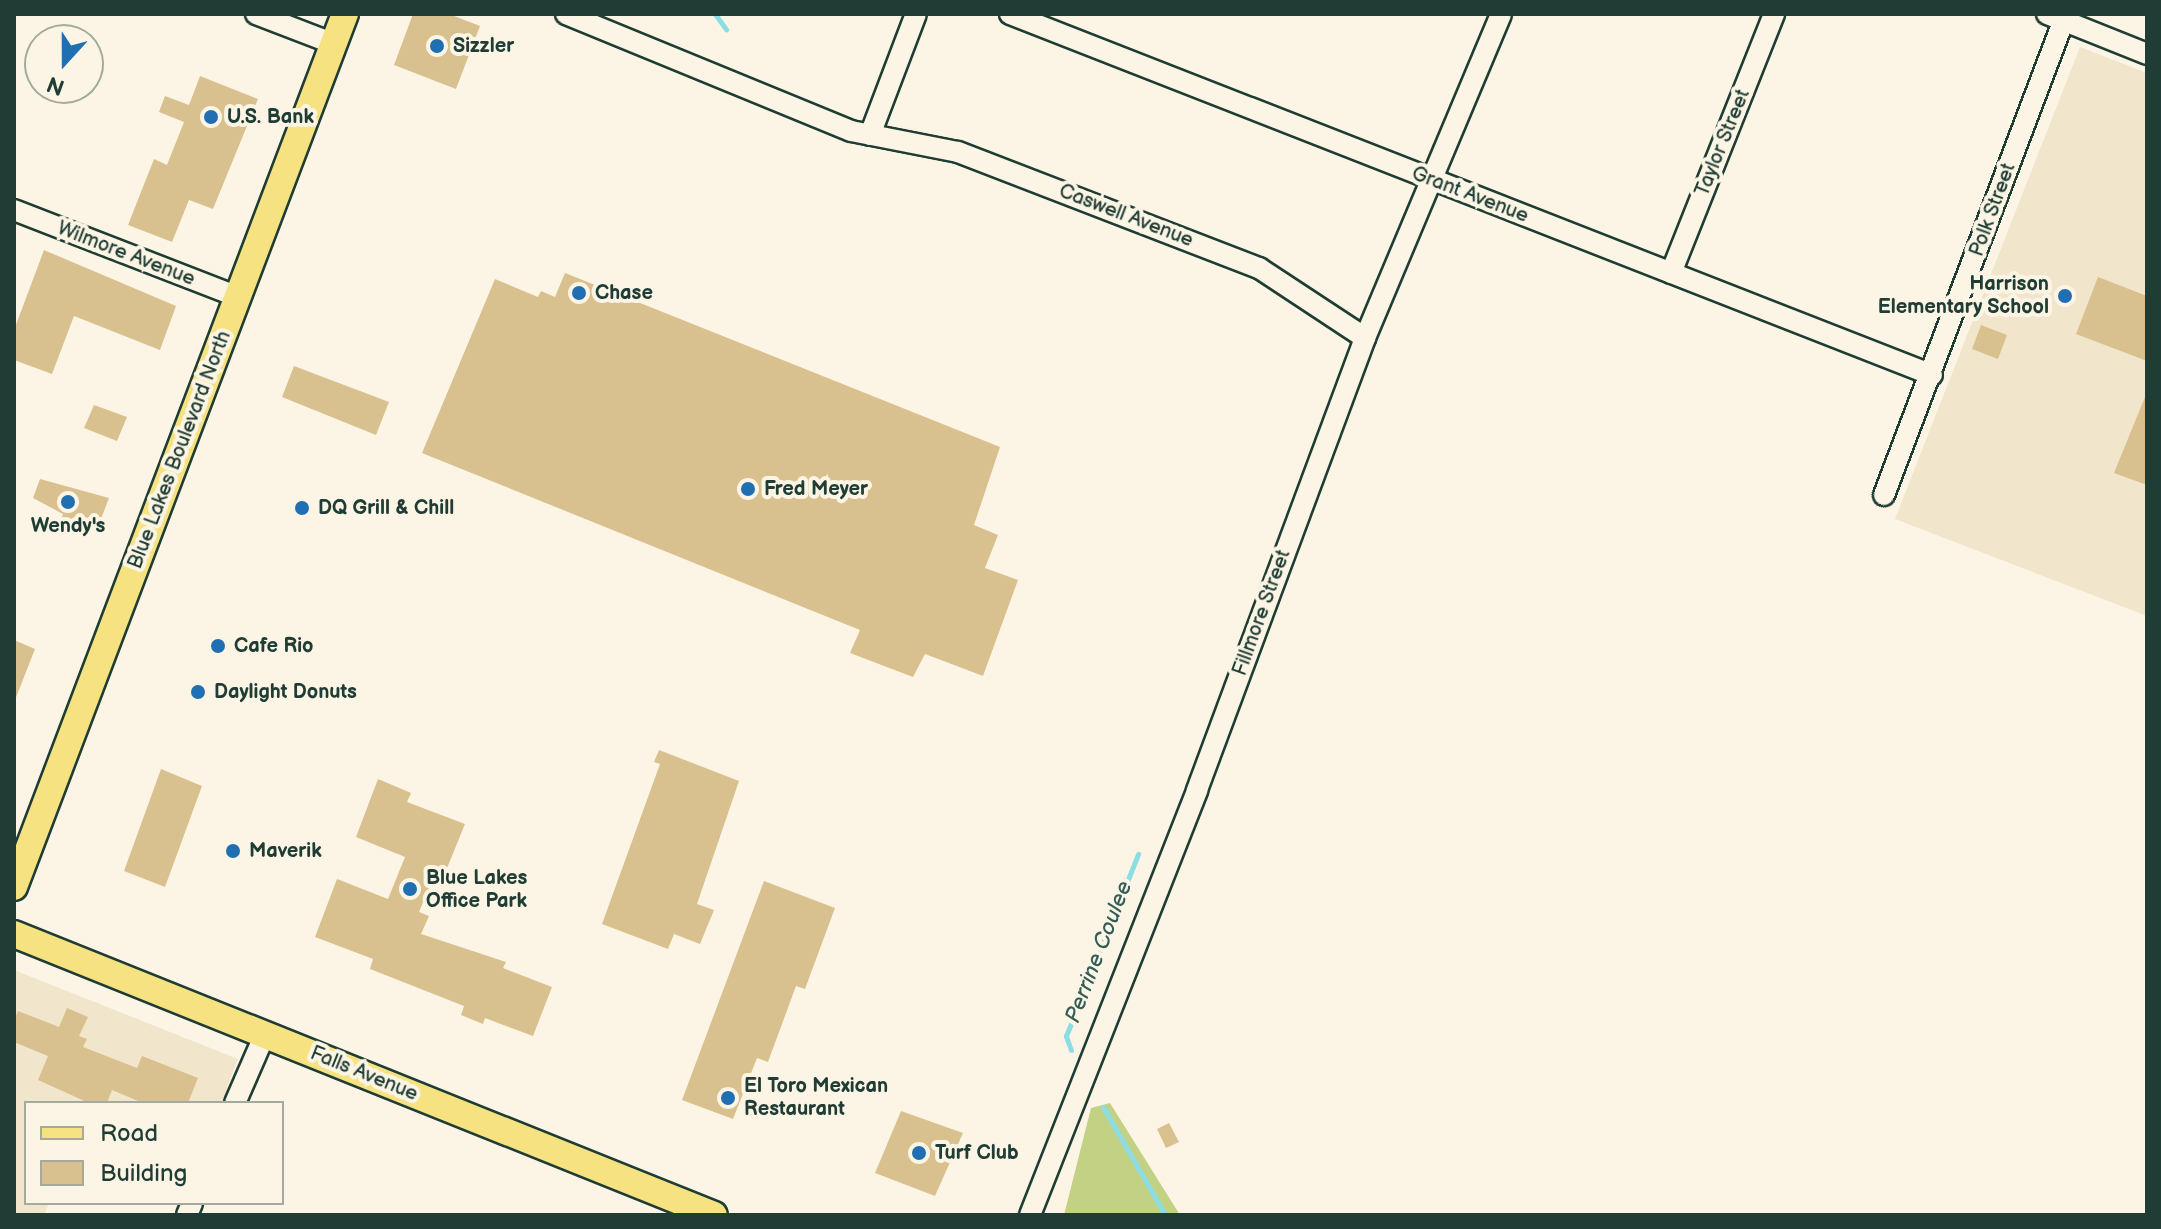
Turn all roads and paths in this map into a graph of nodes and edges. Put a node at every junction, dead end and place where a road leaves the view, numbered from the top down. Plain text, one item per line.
1 (256, 14) edge
2 (345, 14) edge
3 (566, 14) edge
4 (916, 14) edge
5 (1010, 14) edge
6 (1501, 14) edge
7 (1774, 14) edge
8 (2059, 16) edge
9 (334, 44) junction
10 (2147, 54) edge
11 (870, 135) junction
12 (1430, 180) junction
13 (14, 210) edge
14 (1671, 273) junction
15 (238, 297) junction
16 (1365, 338) junction
17 (1932, 375) junction
18 (1884, 495) dead end
19 (14, 887) edge
20 (14, 934) edge
21 (265, 1034) junction
22 (236, 1101) edge
23 (714, 1215) edge
24 (1030, 1215) edge

1 - 9 street
2 - 9 main road, Blue Lakes Boulevard North
3 - 11 street, Caswell Avenue
4 - 11 street
5 - 12 street, Grant Avenue
6 - 12 street, Fillmore Street
7 - 14 street, Taylor Street
8 - 10 street
8 - 17 street, Polk Street
9 - 15 main road, Blue Lakes Boulevard North
11 - 16 street, Caswell Avenue
12 - 14 street, Grant Avenue
12 - 16 street, Fillmore Street
13 - 15 street, Wilmore Avenue
14 - 17 street, Grant Avenue
15 - 19 main road, Blue Lakes Boulevard North
16 - 24 street, Fillmore Street
17 - 18 street, Polk Street
20 - 21 main road, Falls Avenue
21 - 22 street
21 - 23 main road, Falls Avenue

